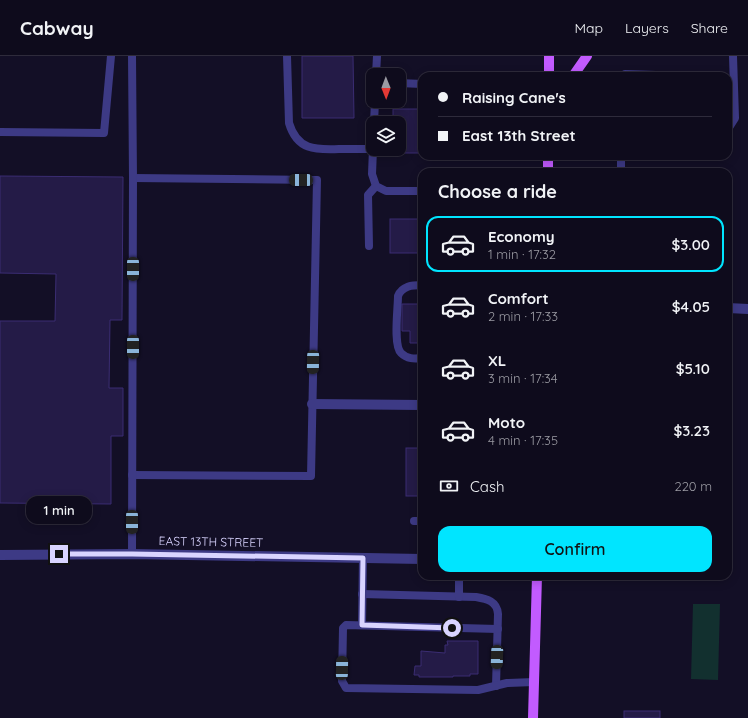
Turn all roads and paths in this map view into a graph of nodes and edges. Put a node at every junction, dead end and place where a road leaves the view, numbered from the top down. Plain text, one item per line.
1 (111, 56) edge
2 (132, 56) edge
3 (288, 56) edge
4 (377, 56) edge
5 (549, 56) edge
6 (587, 56) edge
7 (733, 56) edge
8 (376, 68) edge
9 (549, 72) edge
10 (576, 72) edge
11 (732, 72) edge
12 (406, 83) edge
13 (418, 84) edge
14 (732, 88) edge
15 (732, 123) edge
16 (0, 132) edge
17 (366, 149) edge
18 (373, 156) edge
19 (133, 178) junction
20 (376, 186) junction
21 (418, 190) edge
22 (369, 246) dead end
23 (418, 285) edge
24 (732, 308) edge
25 (748, 309) edge
26 (418, 358) edge
27 (312, 404) junction
28 (418, 405) edge
29 (132, 475) junction
30 (132, 554) junction
31 (0, 555) edge
32 (363, 558) junction
33 (418, 558) edge
34 (459, 580) edge
35 (537, 580) edge
36 (362, 594) junction
37 (459, 596) junction
38 (362, 625) junction
39 (498, 629) junction
40 (534, 682) junction
41 (496, 686) junction
42 (533, 718) edge

1 - 16 lane
2 - 19 lane
3 - 17 lane
4 - 8 lane
5 - 9 main road
6 - 10 main road
7 - 11 lane
12 - 13 lane
14 - 15 lane
18 - 20 lane
19 - 27 lane
19 - 29 lane
20 - 21 lane
20 - 22 lane
23 - 26 lane
24 - 25 street
27 - 28 street
27 - 29 lane
29 - 30 lane
30 - 31 street, EAST 13TH STREET
30 - 32 street, EAST 13TH STREET
32 - 33 street, EAST 13TH STREET
32 - 36 lane
34 - 37 lane
35 - 40 main road
36 - 37 lane
36 - 38 lane
37 - 39 lane
38 - 39 lane
38 - 41 lane
39 - 41 lane
40 - 41 lane
40 - 42 main road

